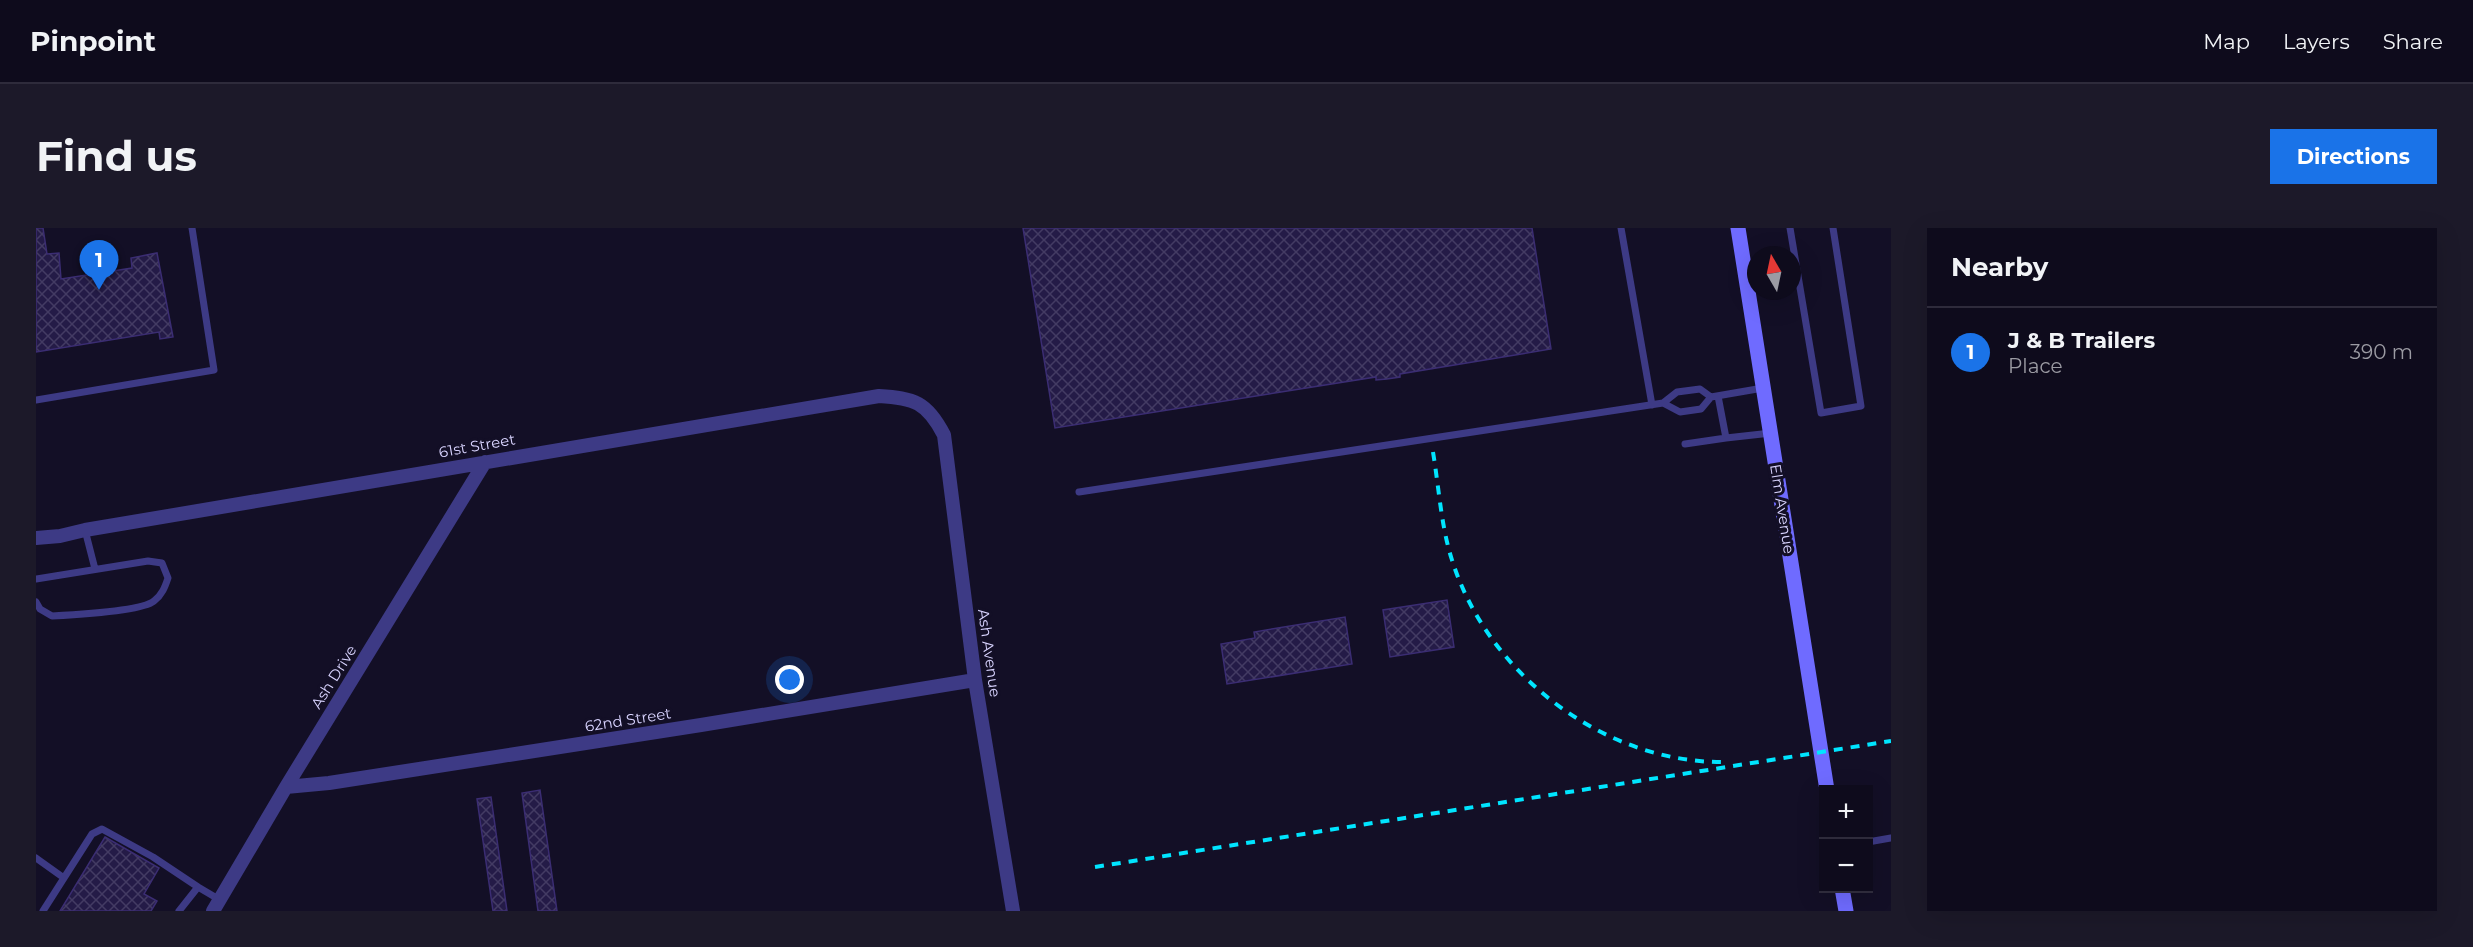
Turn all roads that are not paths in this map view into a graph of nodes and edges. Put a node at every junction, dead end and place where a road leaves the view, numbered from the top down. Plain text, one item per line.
1 (192, 228) edge
2 (1621, 228) edge
3 (1738, 228) edge
4 (1790, 228) edge
5 (1833, 228) edge
6 (1763, 388) junction
7 (1715, 396) junction
8 (36, 400) edge
9 (1663, 403) junction
10 (923, 405) joint
11 (1652, 405) junction
12 (1770, 433) junction
13 (1726, 438) junction
14 (1685, 444) dead end
15 (485, 462) junction
16 (1079, 492) dead end
17 (85, 530) junction
18 (36, 538) edge
19 (94, 569) junction
20 (36, 579) edge
21 (36, 602) edge
22 (975, 680) junction
23 (1826, 785) edge
24 (286, 787) junction
25 (1891, 838) edge
26 (1873, 841) edge
27 (36, 858) edge
28 (64, 878) junction
29 (198, 887) junction
30 (1843, 893) edge
31 (217, 905) edge
32 (43, 911) edge
33 (179, 911) edge
34 (1013, 911) edge
35 (1846, 911) edge

1 - 8 lane
2 - 11 lane
3 - 6 street, Elm Avenue
4 - 5 lane
6 - 7 lane
6 - 12 street, Elm Avenue
7 - 9 lane
7 - 9 lane
7 - 13 lane
9 - 11 lane
10 - 15 street, 61st Street
10 - 22 street, Ash Avenue
11 - 16 lane
12 - 13 lane
12 - 23 street, Elm Avenue
13 - 14 lane
15 - 17 street, 61st Street
15 - 24 street, Ash Drive
17 - 18 street, 61st Street
17 - 19 lane
19 - 20 lane
19 - 21 lane
22 - 24 street, 62nd Street
22 - 34 street, Ash Avenue
24 - 31 street, Ash Drive
25 - 26 lane
27 - 28 lane
28 - 29 lane
28 - 32 lane
29 - 31 lane
29 - 33 lane
30 - 35 street

